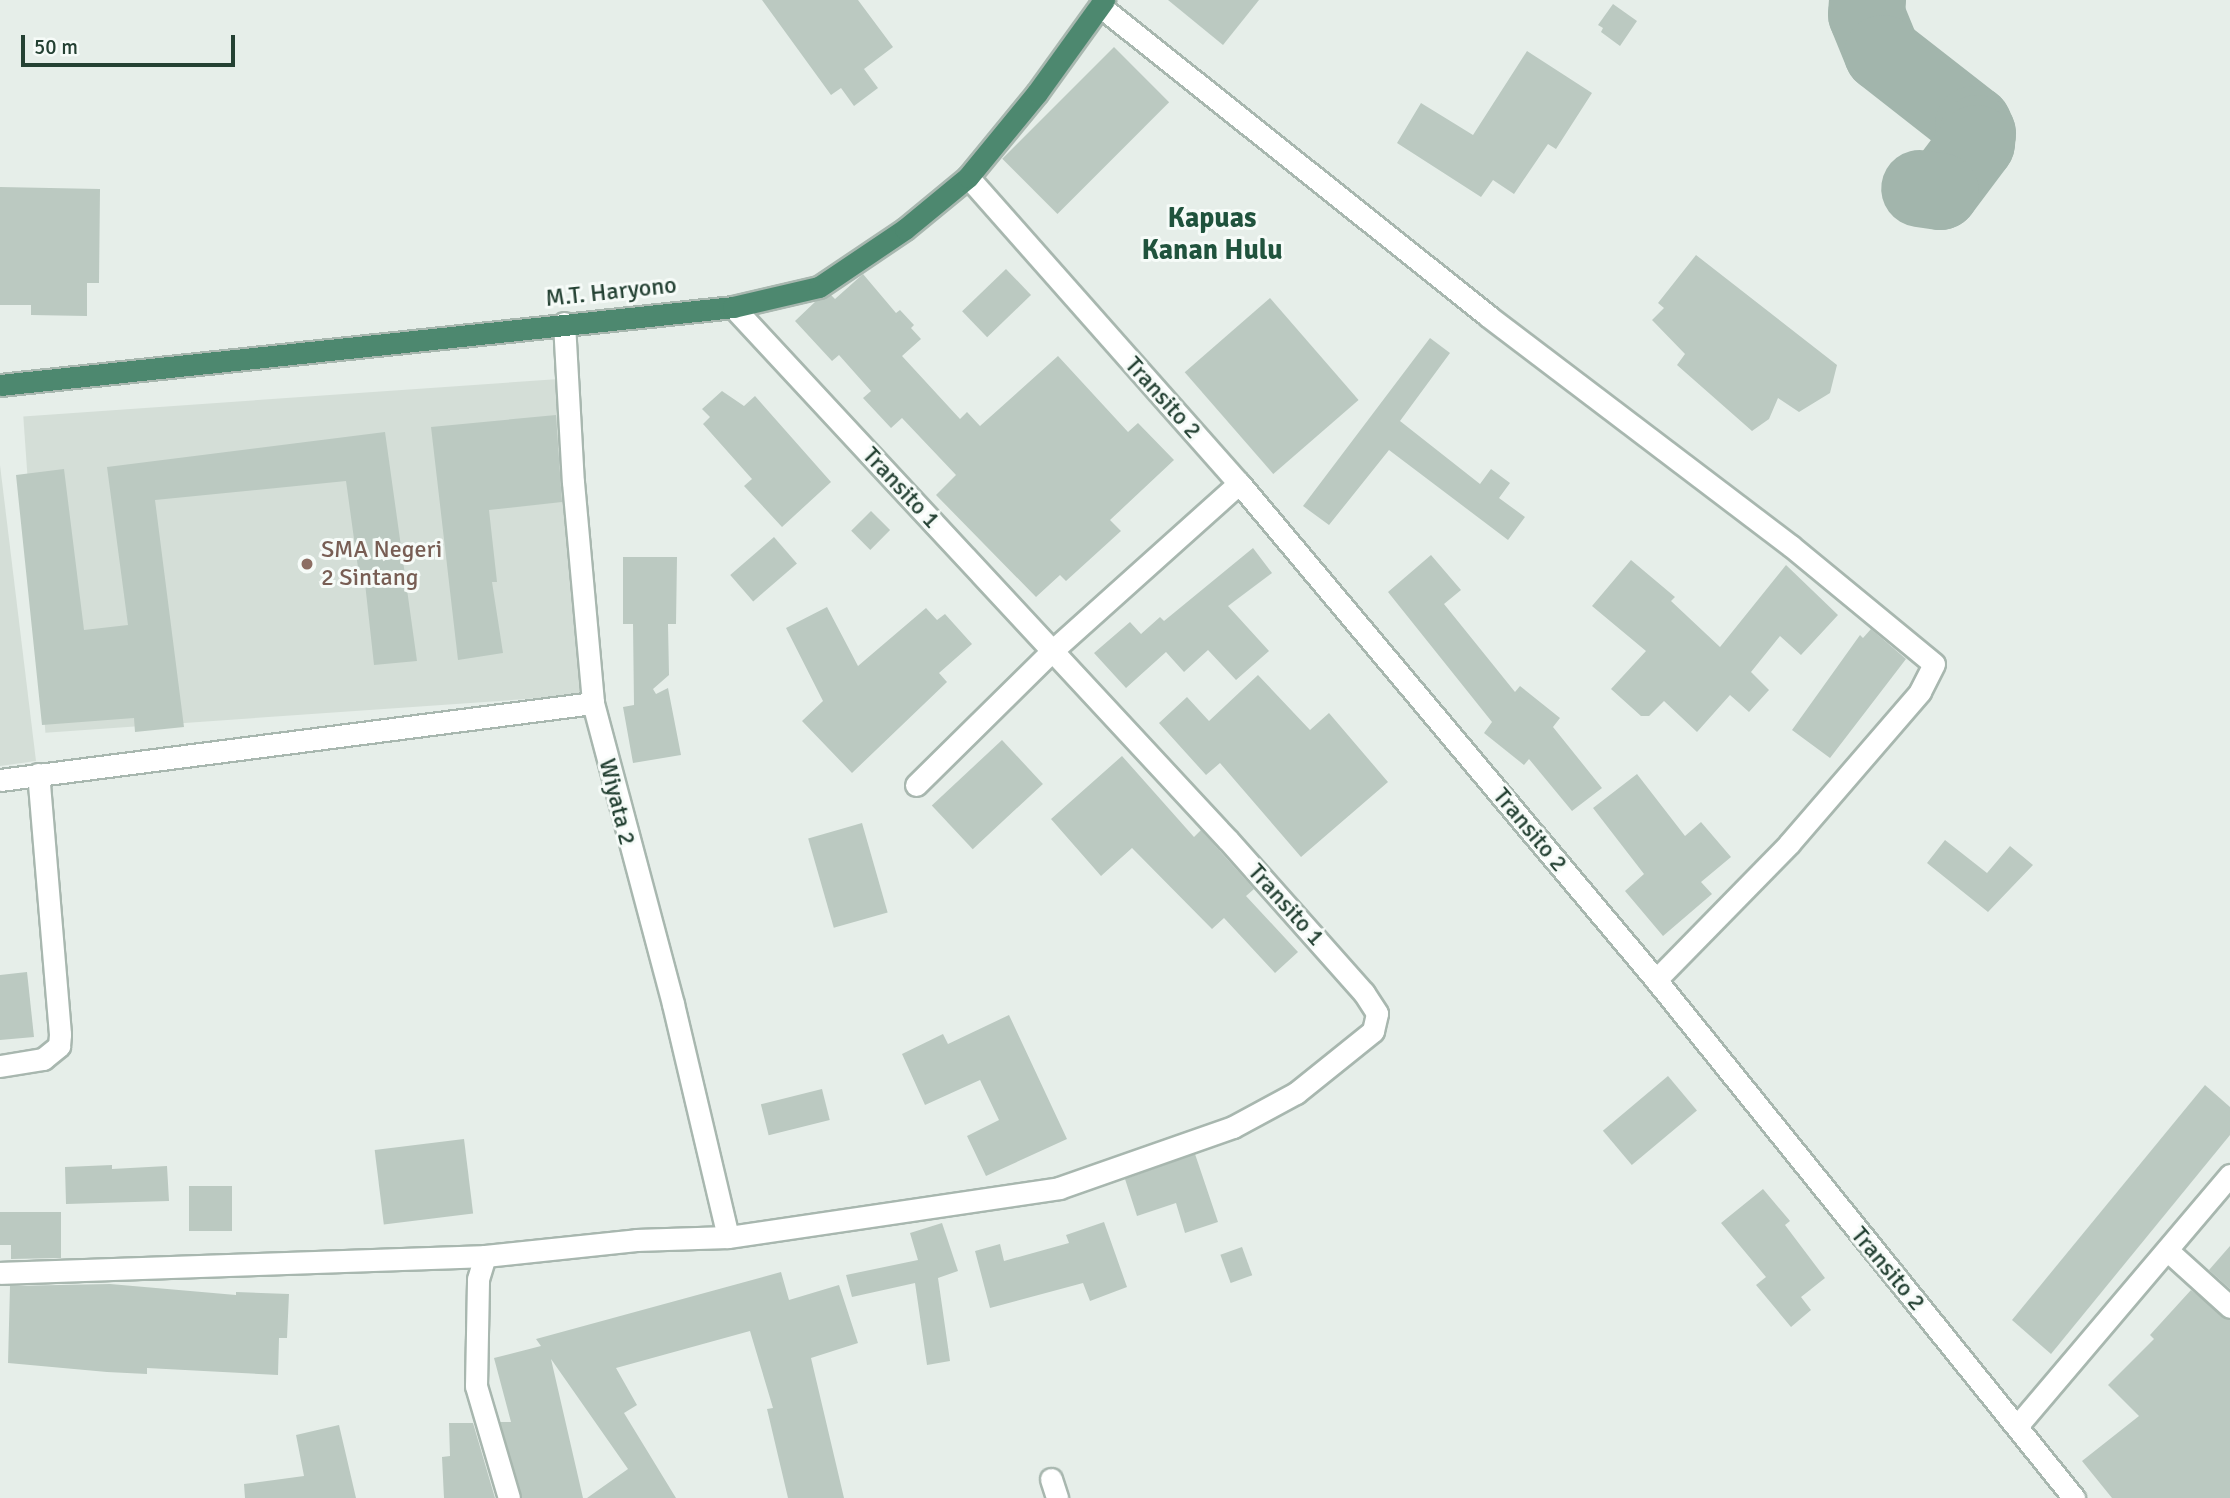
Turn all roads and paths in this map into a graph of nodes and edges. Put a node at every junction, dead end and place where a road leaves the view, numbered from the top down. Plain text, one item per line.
1 (1102, 3) edge
2 (968, 177) junction
3 (733, 307) junction
4 (564, 323) junction
5 (0, 385) edge
6 (1240, 484) junction
7 (1052, 651) junction
8 (593, 703) junction
9 (38, 774) junction
10 (0, 780) edge
11 (916, 785) dead end
12 (1656, 980) junction
13 (0, 1066) edge
14 (2230, 1175) edge
15 (729, 1237) junction
16 (2167, 1250) junction
17 (485, 1256) junction
18 (0, 1273) edge
19 (2230, 1307) edge
20 (2018, 1425) junction
21 (509, 1498) edge
22 (2074, 1498) edge

1 - 2 highway, M.T. Haryono
1 - 12 street
2 - 3 highway, M.T. Haryono
2 - 6 street, Transito 2
3 - 4 highway, M.T. Haryono
3 - 7 street, Transito 1
4 - 5 highway, M.T. Haryono
4 - 8 street, Wiyata 2
6 - 7 street
6 - 12 street, Transito 2
7 - 11 street
7 - 15 street, Transito 1
8 - 9 street
8 - 15 street, Wiyata 2
9 - 10 street
9 - 13 street
12 - 20 street, Transito 2
14 - 16 street
15 - 17 street
16 - 19 street
16 - 20 street
17 - 18 street
17 - 21 street
20 - 22 street, Transito 2

